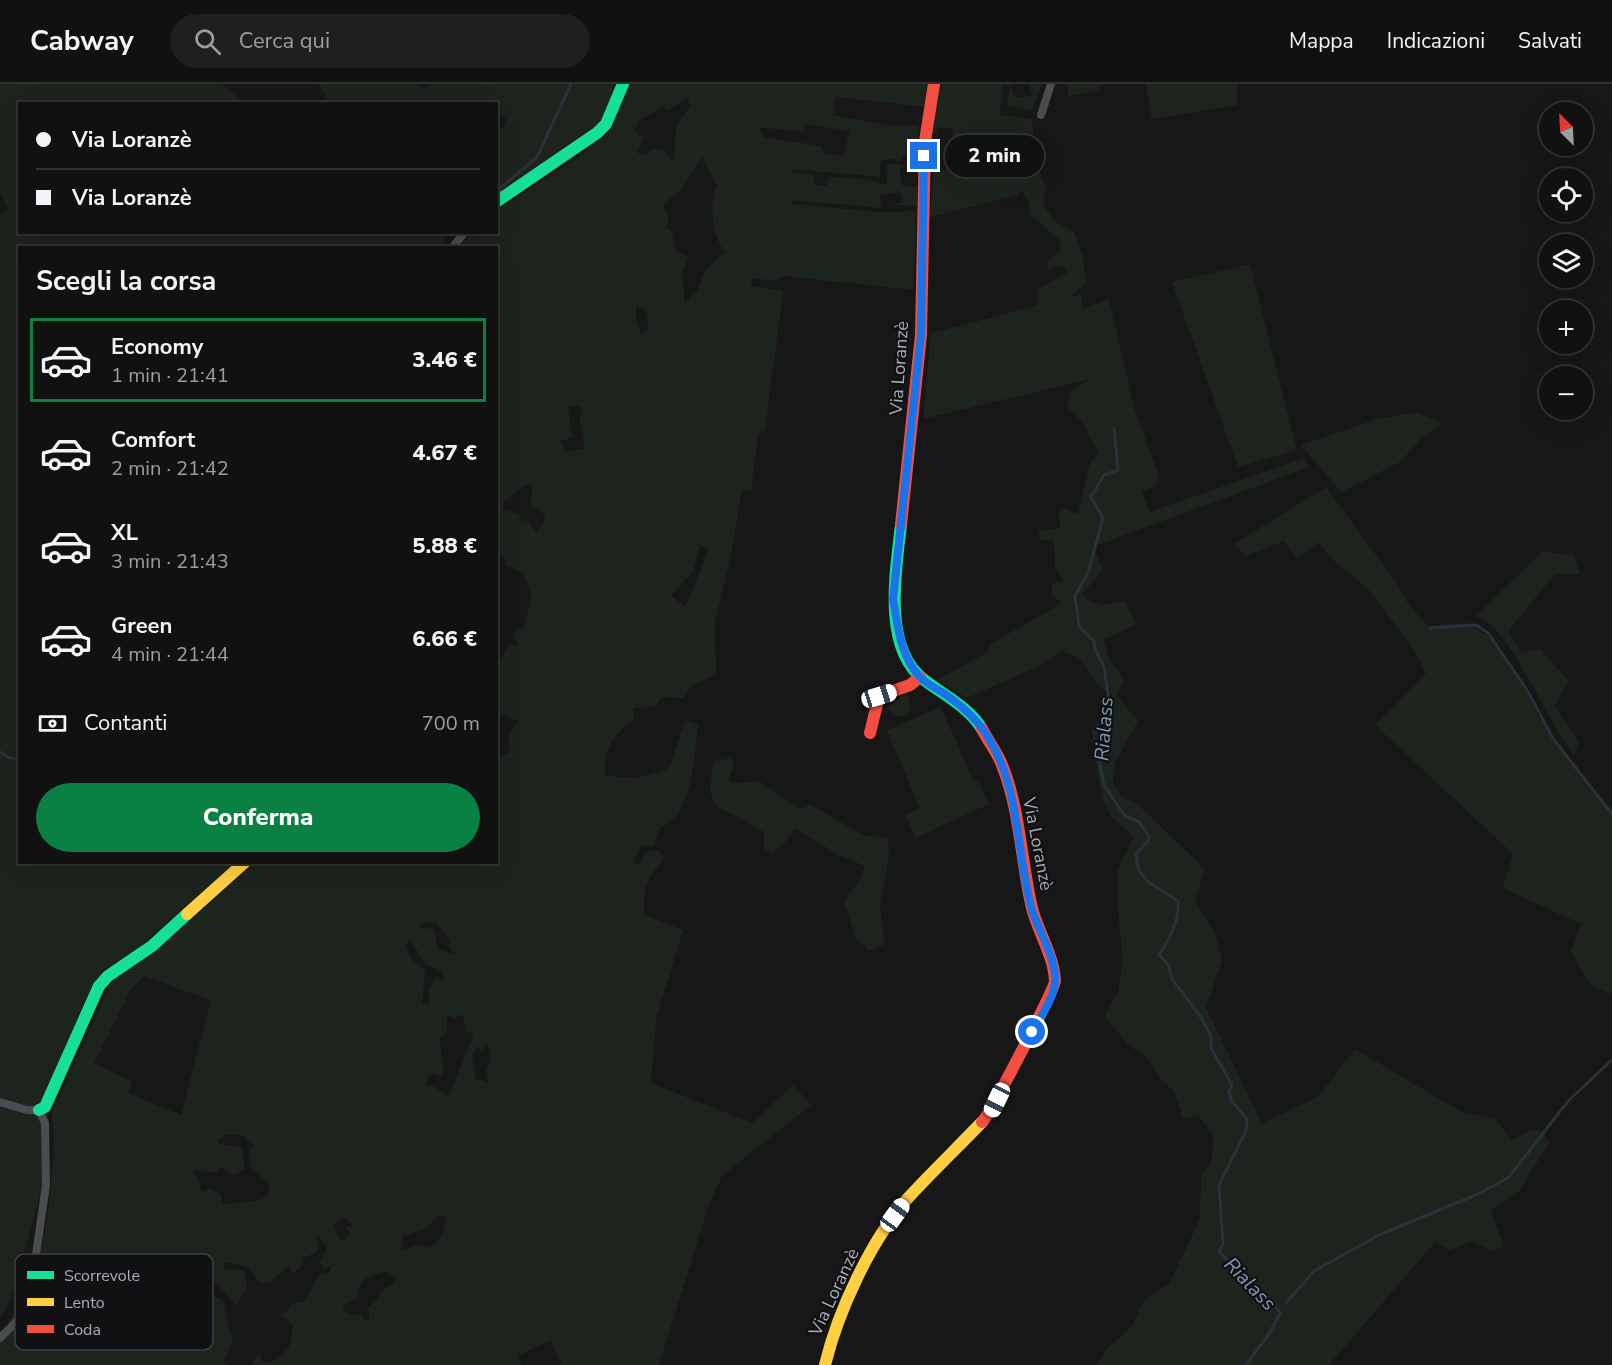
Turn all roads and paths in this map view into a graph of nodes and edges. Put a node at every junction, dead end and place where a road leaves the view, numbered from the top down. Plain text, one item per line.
1 (623, 84) edge
2 (934, 84) edge
3 (1051, 84) edge
4 (1041, 115) dead end
5 (498, 201) edge
6 (463, 234) edge
7 (454, 246) edge
8 (920, 677) junction
9 (870, 733) dead end
10 (243, 864) edge
11 (0, 1102) edge
12 (39, 1110) junction
13 (36, 1254) edge
14 (15, 1323) edge
15 (0, 1338) edge
16 (825, 1365) edge

1 - 5 street
2 - 8 street, Via Loranzè
3 - 4 street
6 - 7 street
8 - 9 street
8 - 16 street, Via Loranzè
10 - 12 street
11 - 12 street
12 - 13 street
14 - 15 street

